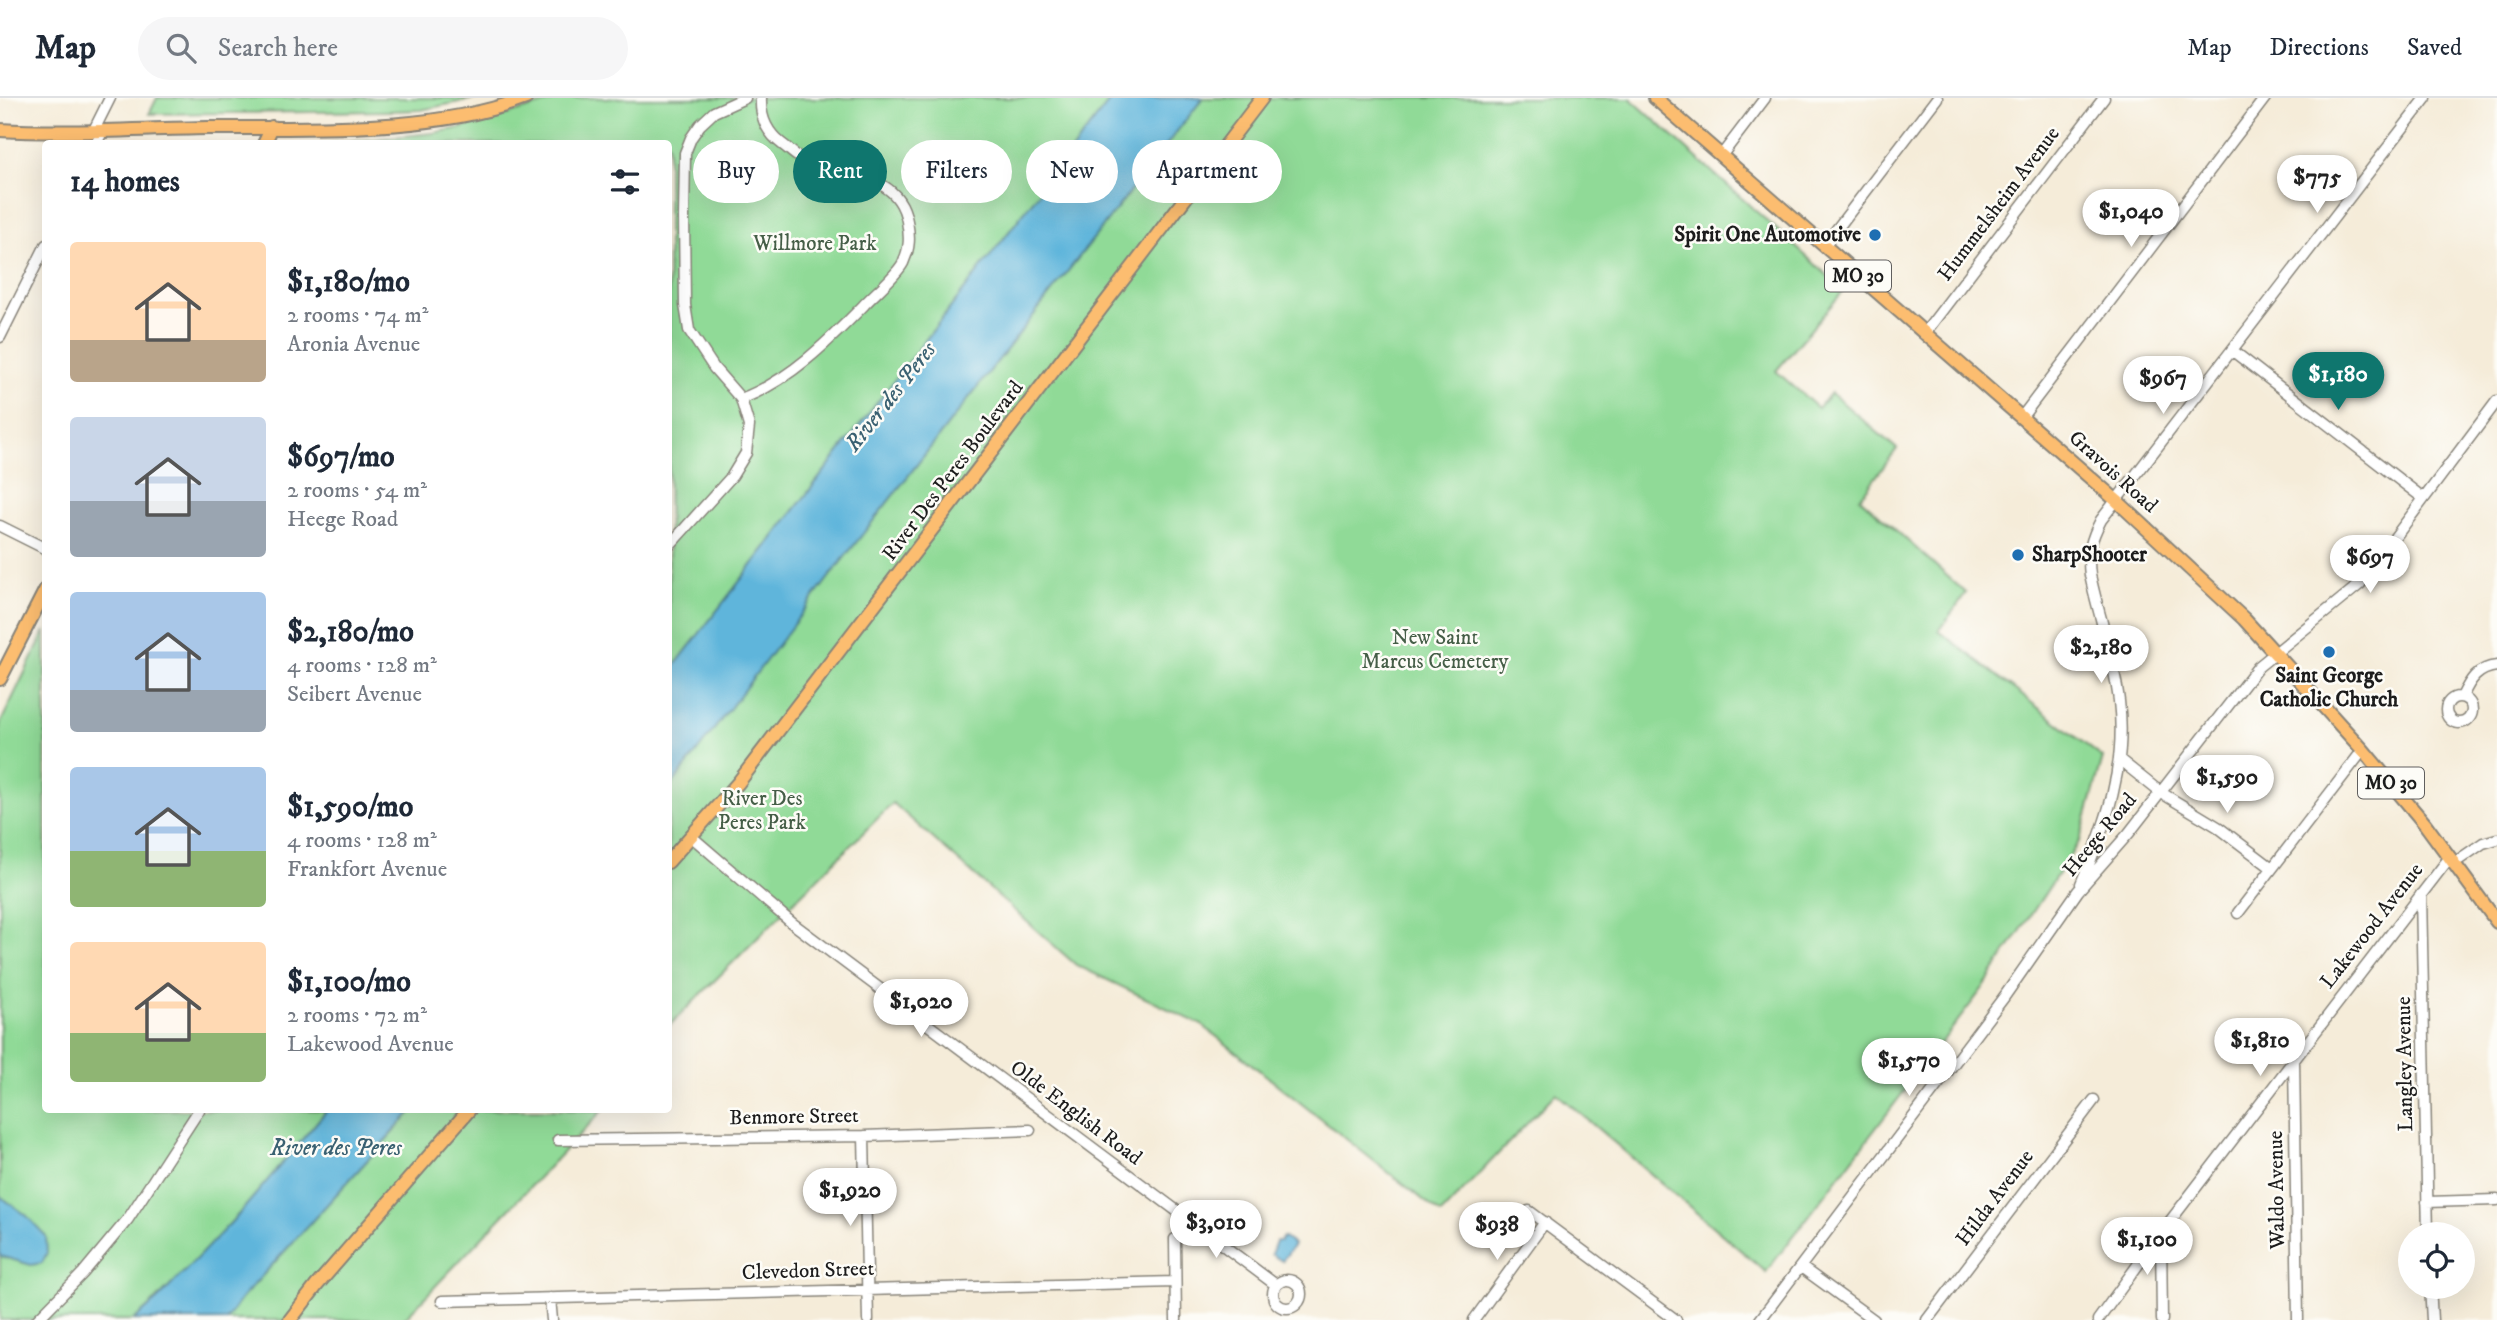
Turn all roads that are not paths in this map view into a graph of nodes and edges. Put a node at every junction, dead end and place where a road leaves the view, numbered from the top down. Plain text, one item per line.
1 (110, 98) edge
2 (526, 98) edge
3 (745, 98) edge
4 (761, 98) edge
5 (1262, 98) edge
6 (1655, 98) edge
7 (1765, 98) edge
8 (1937, 98) edge
9 (2104, 98) edge
10 (2265, 98) edge
11 (2424, 99) edge
12 (272, 127) junction
13 (0, 130) edge
14 (99, 130) junction
15 (97, 140) edge
16 (266, 140) edge
17 (1721, 156) junction
18 (1824, 246) junction
19 (42, 253) edge
20 (1924, 334) junction
21 (0, 337) edge
22 (2233, 351) junction
23 (741, 399) junction
24 (2497, 401) edge
25 (2021, 418) junction
26 (2423, 498) junction
27 (2117, 501) junction
28 (0, 526) edge
29 (672, 543) edge
30 (42, 547) edge
31 (42, 597) edge
32 (2276, 652) junction
33 (2497, 666) edge
34 (0, 679) edge
35 (2462, 697) dead end
36 (2363, 750) junction
37 (2120, 760) junction
38 (2160, 792) junction
39 (692, 837) junction
40 (2497, 839) edge
41 (672, 858) edge
42 (2452, 860) junction
43 (2272, 868) junction
44 (2078, 891) junction
45 (2421, 893) junction
46 (2238, 913) dead end
47 (2497, 922) edge
48 (2294, 1059) junction
49 (2094, 1100) dead end
50 (197, 1113) edge
51 (466, 1113) edge
52 (1030, 1130) dead end
53 (864, 1136) junction
54 (558, 1140) dead end
55 (2497, 1200) edge
56 (2427, 1202) junction
57 (1530, 1211) dead end
58 (1545, 1222) junction
59 (2428, 1222) edge
60 (2161, 1233) junction
61 (1175, 1239) dead end
62 (1801, 1267) junction
63 (1175, 1282) junction
64 (1276, 1285) dead end
65 (867, 1288) junction
66 (550, 1298) junction
67 (2430, 1299) edge
68 (442, 1301) dead end
69 (37, 1320) edge
70 (290, 1320) edge
71 (552, 1320) edge
72 (868, 1320) edge
73 (1176, 1320) edge
74 (1474, 1320) edge
75 (1675, 1320) edge
76 (1760, 1320) edge
77 (1874, 1320) edge
78 (1927, 1320) edge
79 (2098, 1320) edge
80 (2162, 1320) edge
81 (2298, 1320) edge
82 (2431, 1320) edge

1 - 14 street
2 - 12 main road
3 - 23 street
4 - 23 street
5 - 39 main road, River Des Peres Boulevard
6 - 17 main road, Gravois Road / MO 30
7 - 17 street
8 - 18 street
9 - 20 street, Hummelsheim Avenue
10 - 25 street
11 - 22 street
12 - 14 main road
12 - 16 main road
13 - 14 main road
14 - 15 street
17 - 18 main road, Gravois Road / MO 30
18 - 20 main road, Gravois Road / MO 30
19 - 21 street
20 - 25 main road, Gravois Road / MO 30
22 - 26 street
22 - 27 street
23 - 29 street
24 - 26 street, Heege Road
25 - 27 main road, Gravois Road / MO 30
26 - 32 street, Heege Road
27 - 32 main road, Gravois Road / MO 30
27 - 37 street
28 - 30 street
31 - 34 main road
32 - 36 main road, Gravois Road / MO 30
32 - 38 street, Heege Road
33 - 35 street
36 - 42 main road, Gravois Road / MO 30
36 - 43 street
37 - 38 street
37 - 44 street
38 - 43 street
38 - 44 street, Heege Road
39 - 41 main road, River Des Peres Boulevard
39 - 64 street, Olde English Road
40 - 42 street, Lakewood Avenue
42 - 45 street, Lakewood Avenue
42 - 47 main road, Gravois Road / MO 30
43 - 46 street
44 - 62 street, Heege Road
45 - 48 street, Lakewood Avenue
45 - 56 street, Langley Avenue
48 - 60 street, Lakewood Avenue
48 - 81 street, Waldo Avenue
49 - 78 street, Hilda Avenue
50 - 69 street
51 - 70 main road
52 - 53 street, Benmore Street
53 - 54 street, Benmore Street
53 - 65 street
55 - 56 street
56 - 59 street, Langley Avenue
57 - 58 street
58 - 74 street
58 - 75 street
60 - 79 street, Lakewood Avenue
60 - 80 street
61 - 63 street
62 - 76 street, Heege Road
62 - 77 street
63 - 65 street, Clevedon Street
63 - 73 street
65 - 66 street, Clevedon Street
65 - 72 street
66 - 68 street, Clevedon Street
66 - 71 street
67 - 82 street

